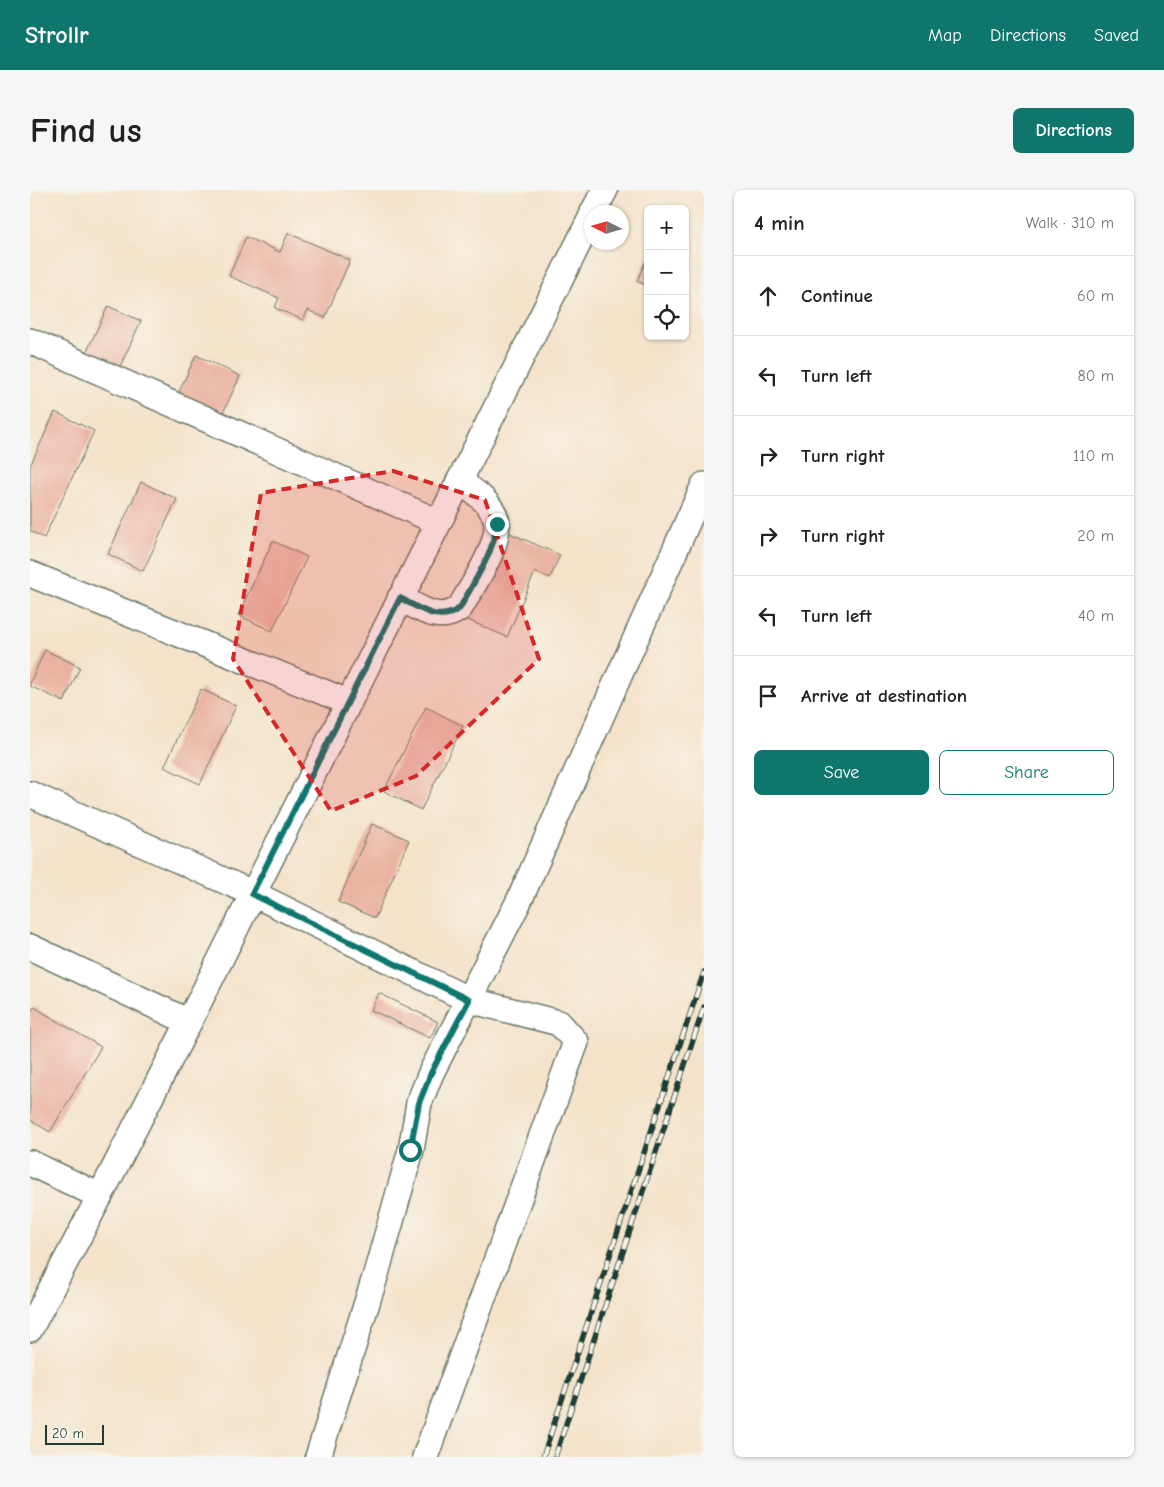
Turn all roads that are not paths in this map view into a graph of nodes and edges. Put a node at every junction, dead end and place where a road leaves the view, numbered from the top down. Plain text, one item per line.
1 (605, 190) edge
2 (597, 205) edge
3 (584, 232) edge
4 (30, 341) edge
5 (459, 481) junction
6 (704, 485) edge
7 (438, 522) junction
8 (30, 574) edge
9 (400, 598) junction
10 (348, 702) junction
11 (30, 794) edge
12 (252, 894) junction
13 (30, 947) edge
14 (469, 1000) junction
15 (189, 1022) junction
16 (30, 1163) edge
17 (100, 1196) junction
18 (30, 1328) edge
19 (318, 1457) edge
20 (425, 1457) edge

1 - 2 lane
3 - 5 lane
4 - 7 lane
5 - 7 lane
5 - 9 lane
6 - 14 lane
7 - 9 lane
8 - 10 lane
9 - 10 lane
10 - 12 lane
11 - 12 lane
12 - 14 lane
12 - 15 lane
13 - 15 lane
14 - 19 lane
14 - 20 lane
15 - 17 lane
16 - 17 lane
17 - 18 lane

